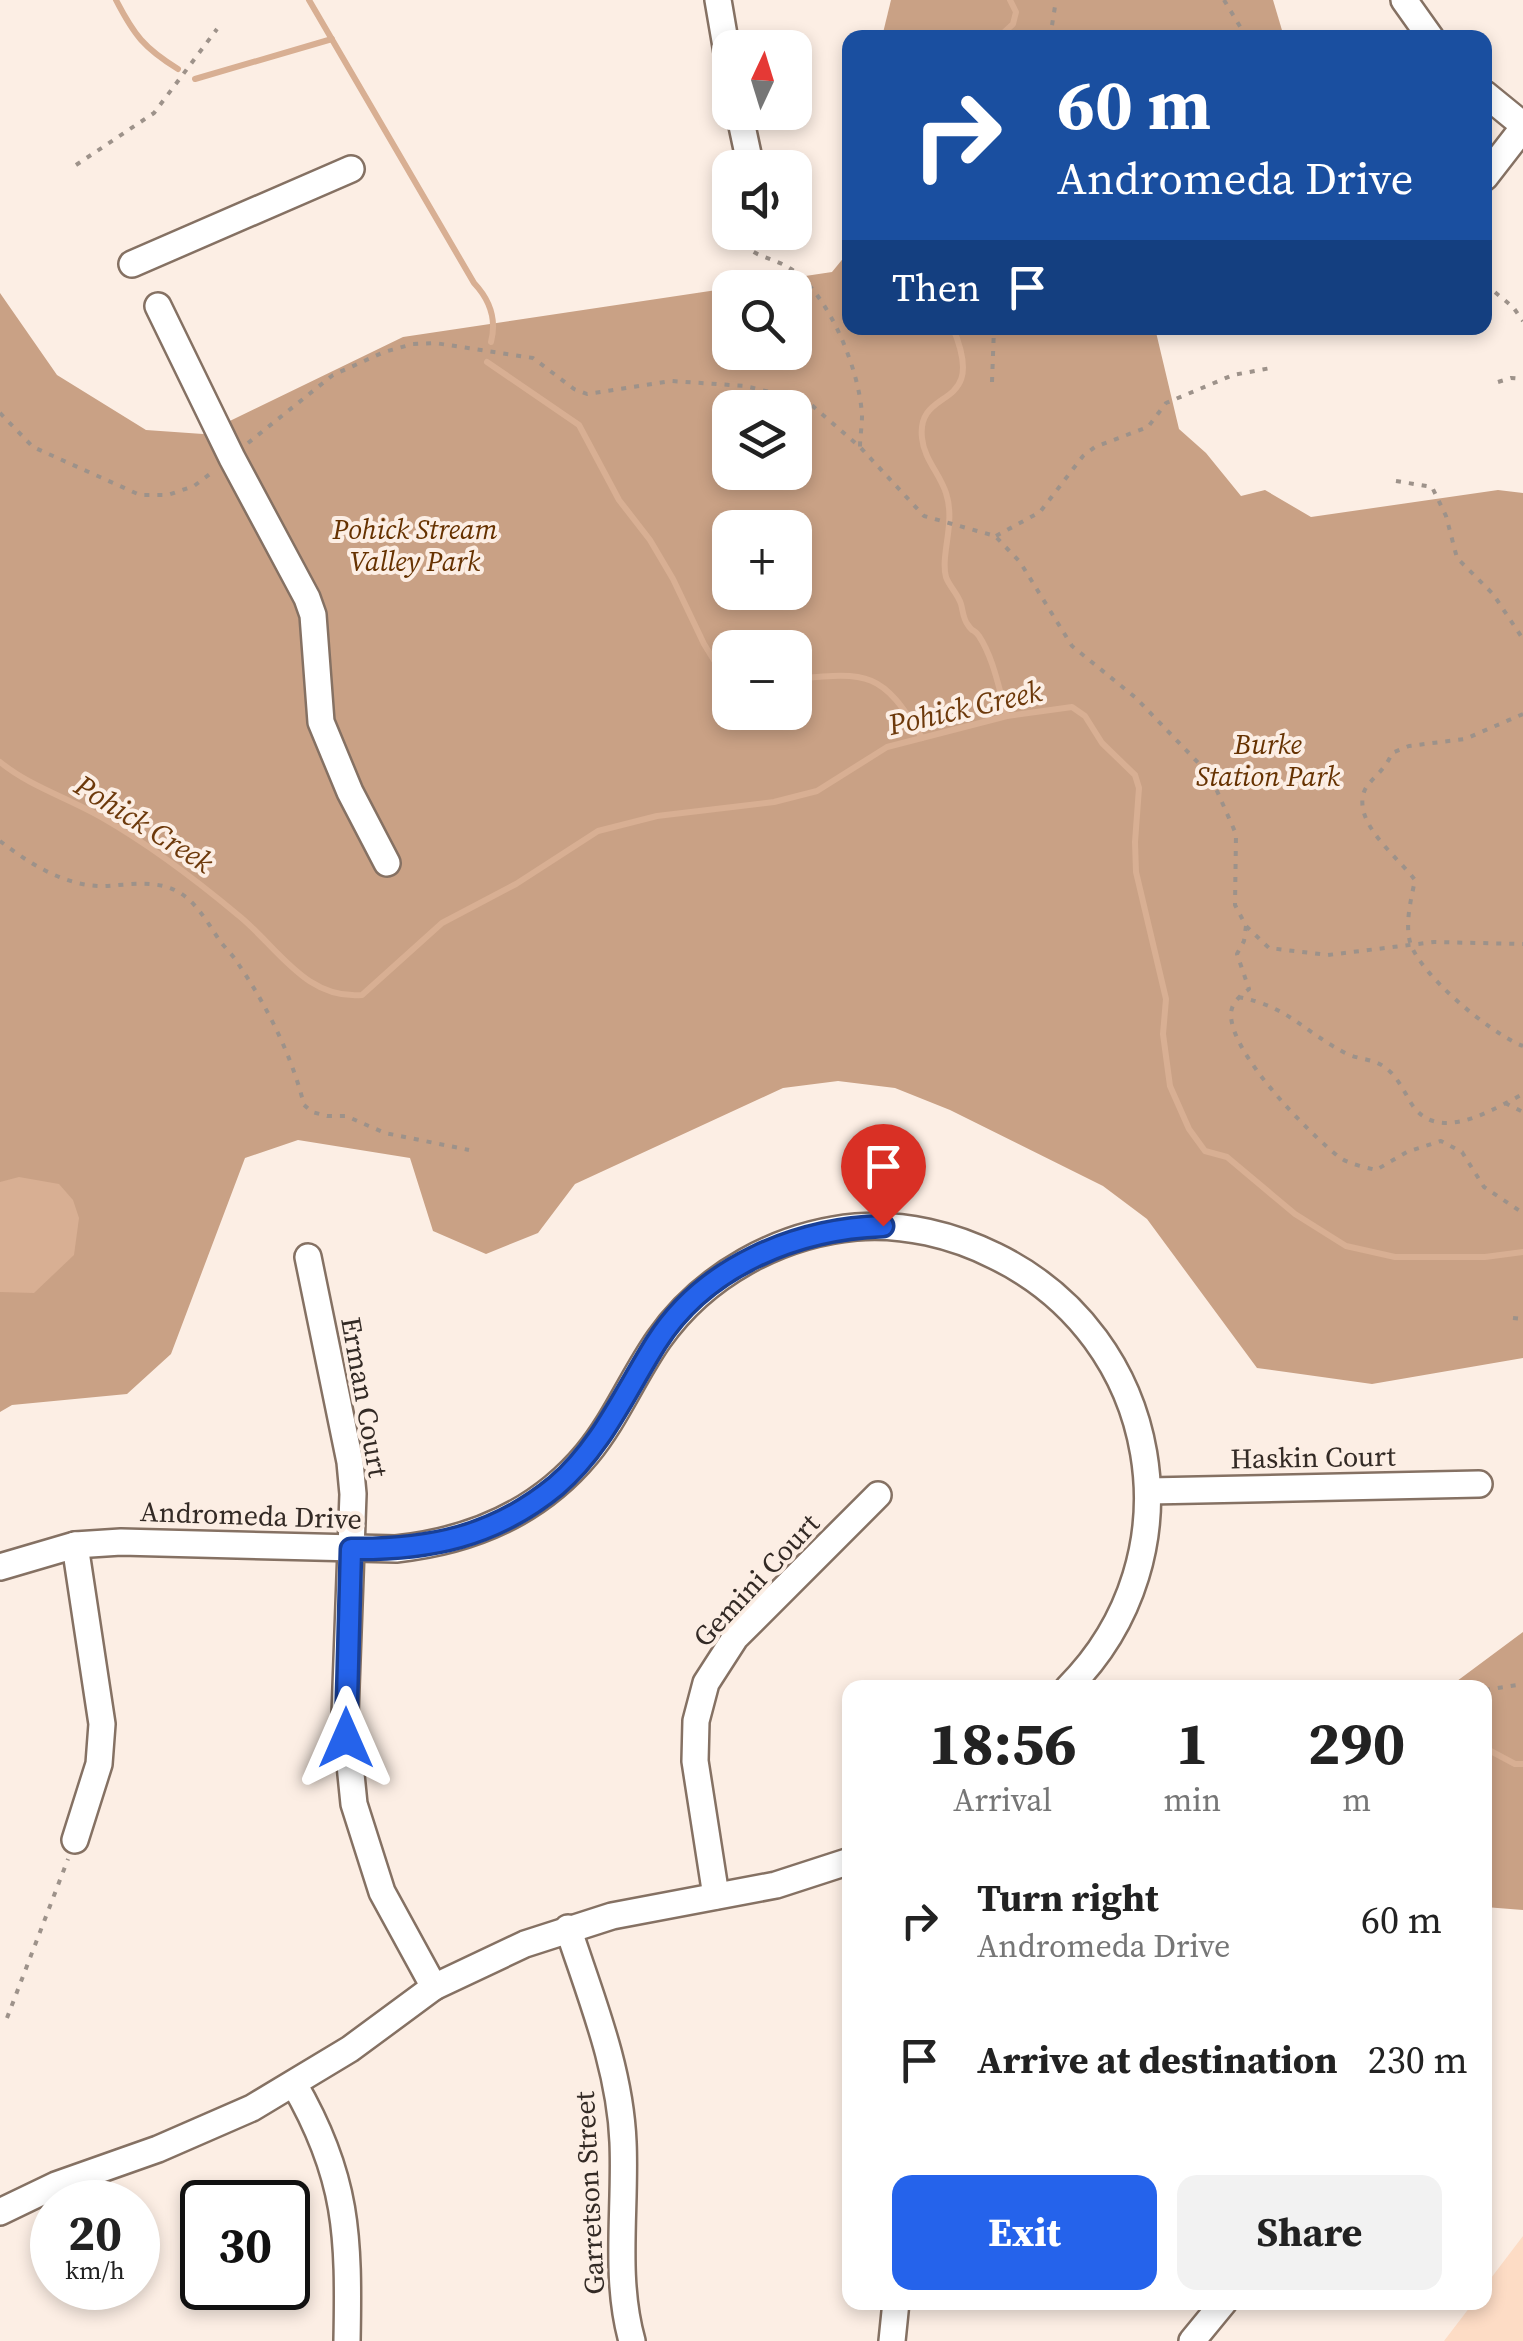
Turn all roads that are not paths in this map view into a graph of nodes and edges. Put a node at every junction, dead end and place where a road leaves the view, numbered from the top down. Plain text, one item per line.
1 (718, 0) edge
2 (1404, 0) edge
3 (723, 30) edge
4 (1425, 30) edge
5 (1492, 100) edge
6 (1523, 127) edge
7 (1492, 168) edge
8 (351, 169) dead end
9 (132, 264) dead end
10 (158, 306) dead end
11 (387, 863) dead end
12 (308, 1257) dead end
13 (1479, 1484) dead end
14 (1149, 1491) junction
15 (878, 1495) dead end
16 (75, 1546) junction
17 (351, 1549) junction
18 (0, 1567) edge
19 (1075, 1680) edge
20 (75, 1840) road end
21 (842, 1863) edge
22 (716, 1896) junction
23 (568, 1928) junction
24 (434, 1987) junction
25 (294, 2084) junction
26 (0, 2212) edge
27 (895, 2310) edge
28 (1217, 2310) edge
29 (347, 2341) edge
30 (632, 2341) edge
31 (892, 2341) edge
32 (1192, 2341) edge

1 - 3 street
2 - 4 street
5 - 6 street
6 - 7 street
8 - 9 street
10 - 11 street
12 - 17 street, Erman Court
13 - 14 street, Haskin Court
14 - 17 street, Andromeda Drive
14 - 19 street, Andromeda Drive
15 - 22 street, Gemini Court
16 - 17 street, Andromeda Drive
16 - 18 street, Andromeda Drive
16 - 20 street
17 - 24 street, Erman Court
21 - 22 street
22 - 23 street
23 - 24 street
23 - 30 street, Garretson Street
24 - 25 street
25 - 26 street
25 - 29 street
27 - 31 street
28 - 32 street

